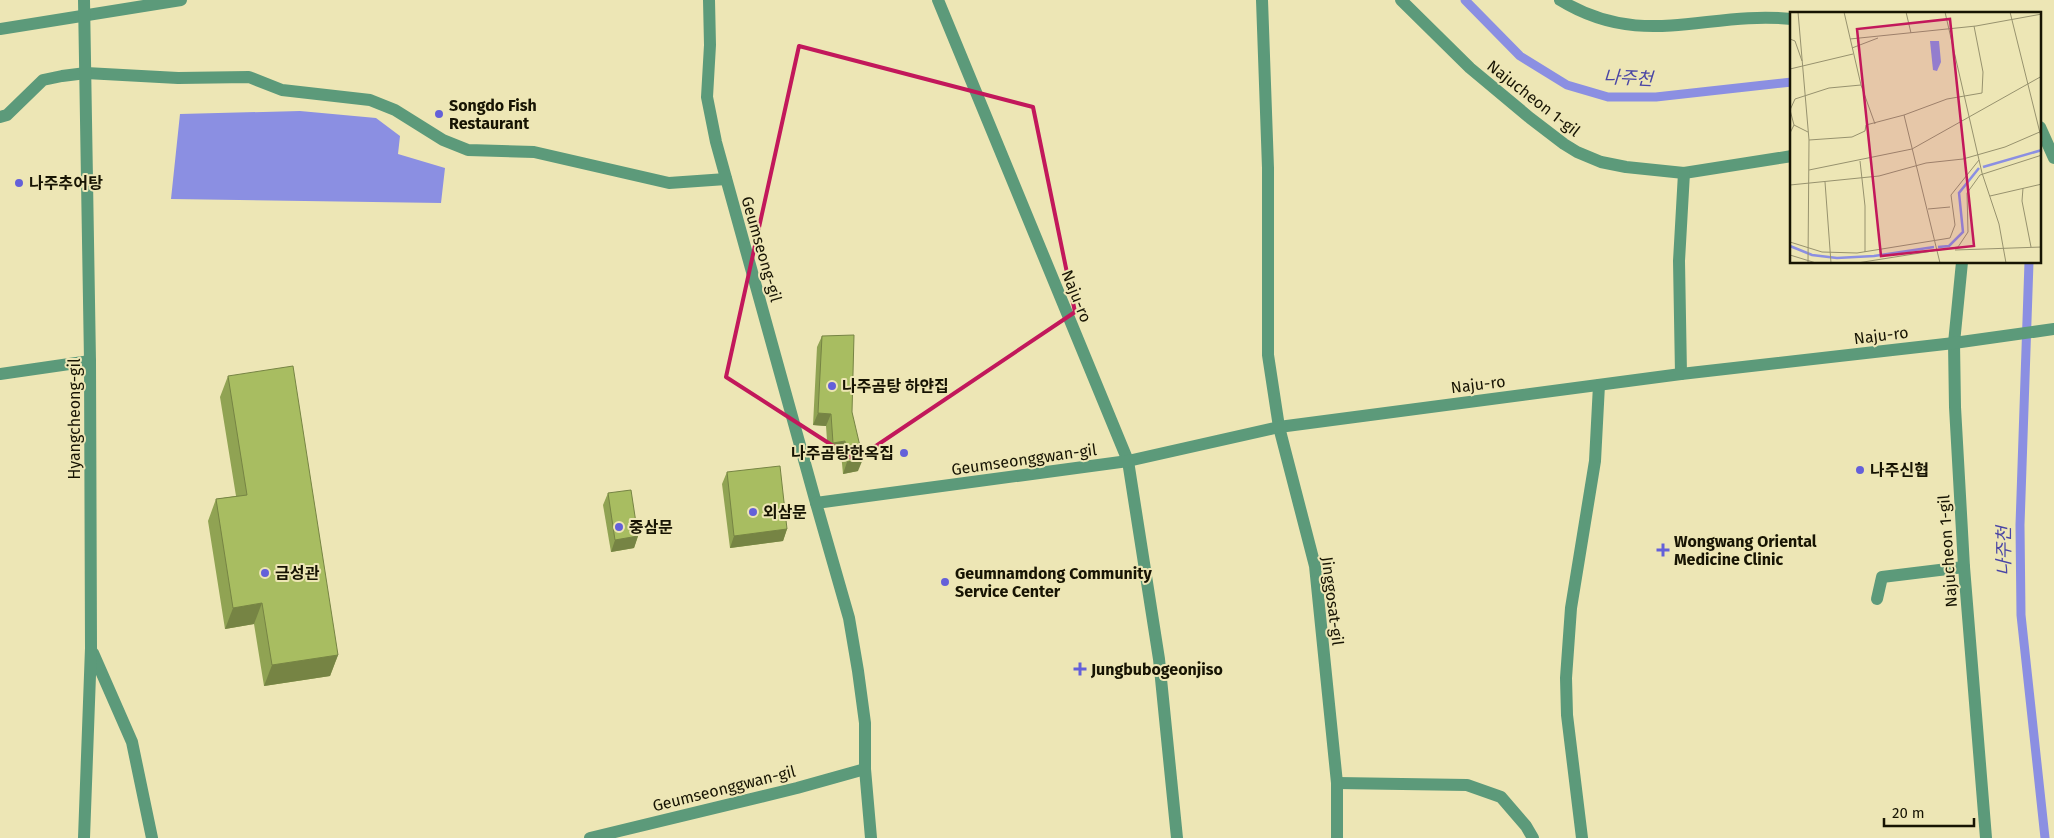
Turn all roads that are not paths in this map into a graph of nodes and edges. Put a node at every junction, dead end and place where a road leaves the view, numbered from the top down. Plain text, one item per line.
1 (84, 0) edge
2 (181, 0) edge
3 (709, 0) edge
4 (938, 0) edge
5 (1262, 0) edge
6 (1401, 0) edge
7 (1560, 0) edge
8 (85, 15) junction
9 (1790, 19) edge
10 (0, 29) edge
11 (86, 73) junction
12 (0, 117) edge
13 (2042, 131) edge
14 (1790, 156) edge
15 (2054, 158) edge
16 (1684, 173) junction
17 (726, 179) junction
18 (1962, 264) edge
19 (2052, 329) edge
20 (1959, 342) junction
21 (90, 361) junction
22 (0, 374) edge
23 (1681, 374) junction
24 (1599, 385) junction
25 (1279, 427) junction
26 (1128, 461) junction
27 (816, 503) junction
28 (1964, 567) junction
29 (1877, 599) dead end
30 (91, 648) junction
31 (864, 769) junction
32 (1337, 783) junction
33 (84, 838) edge
34 (152, 838) edge
35 (590, 838) edge
36 (871, 838) edge
37 (1177, 838) edge
38 (1337, 838) edge
39 (1533, 838) edge
40 (1582, 838) edge
41 (1986, 838) edge

1 - 8 street, Hyangcheong-gil
2 - 8 street
3 - 17 street, Geumseong-gil
4 - 26 street, Naju-ro
5 - 25 street
6 - 16 street, Najucheon 1-gil
7 - 9 street
8 - 10 street
8 - 11 street, Hyangcheong-gil
11 - 12 street
11 - 17 street
11 - 21 street, Hyangcheong-gil
13 - 15 street
14 - 16 street, Najucheon 1-gil
16 - 23 street
17 - 27 street, Geumseong-gil
18 - 20 street, Najucheon 1-gil
19 - 20 street, Naju-ro
20 - 23 street, Naju-ro
20 - 28 street, Najucheon 1-gil
21 - 22 street
21 - 30 street, Hyangcheong-gil
23 - 24 street, Naju-ro
24 - 25 street, Naju-ro
24 - 40 street
25 - 26 street, Naju-ro
25 - 32 street, Jinggosat-gil
26 - 27 street, Geumseonggwan-gil
26 - 37 street
27 - 31 street
28 - 29 street
28 - 41 street, Najucheon 1-gil
30 - 33 street, Hyangcheong-gil
30 - 34 street
31 - 35 street, Geumseonggwan-gil
31 - 36 street
32 - 38 street, Jinggosat-gil
32 - 39 street

